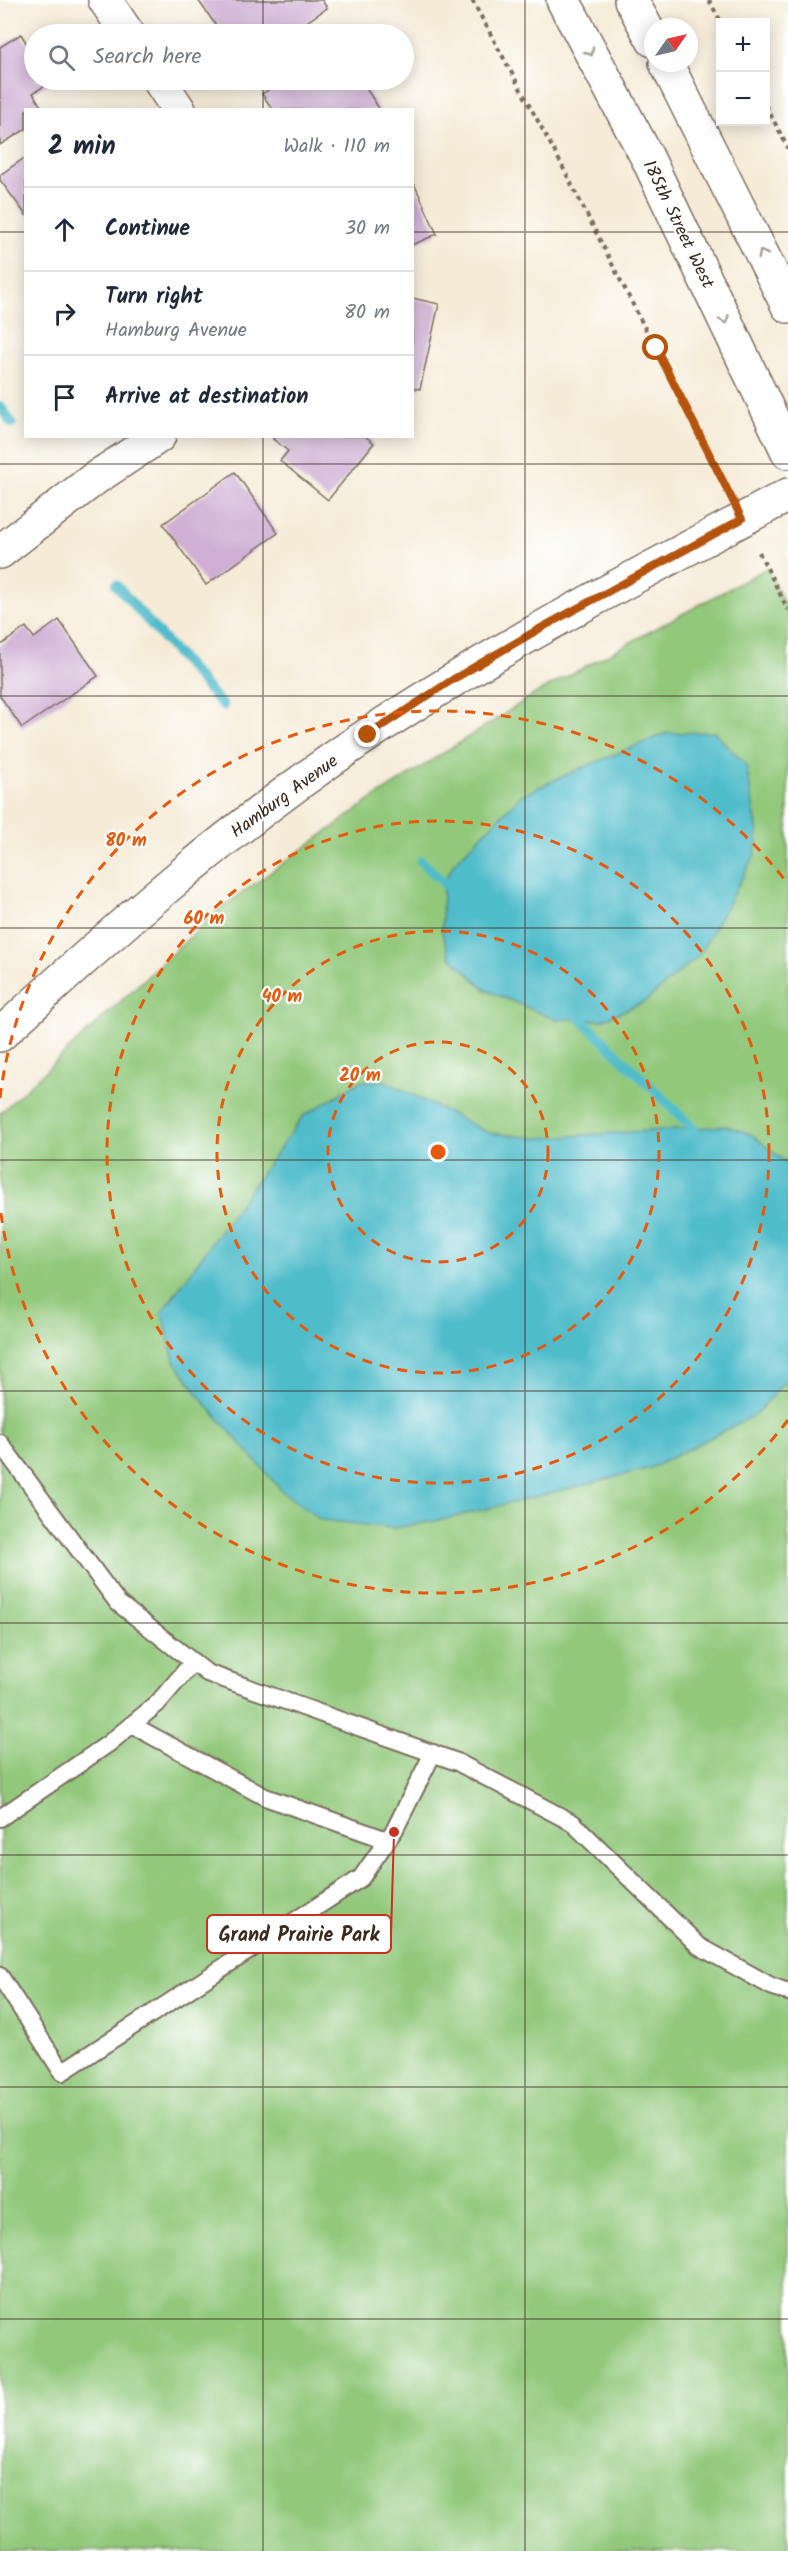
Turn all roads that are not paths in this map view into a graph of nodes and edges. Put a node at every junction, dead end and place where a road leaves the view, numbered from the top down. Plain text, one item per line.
1 (105, 0) edge
2 (563, 0) edge
3 (631, 0) edge
4 (121, 24) edge
5 (644, 24) edge
6 (671, 72) edge
7 (166, 90) edge
8 (178, 108) edge
9 (788, 306) edge
10 (156, 438) edge
11 (788, 452) edge
12 (788, 495) edge
13 (0, 552) edge
14 (0, 1035) edge
15 (0, 1443) edge
16 (193, 1662) junction
17 (132, 1725) junction
18 (433, 1754) junction
19 (0, 1818) edge
20 (387, 1840) junction
21 (0, 1976) edge
22 (788, 1992) edge

1 - 4 street
2 -> 11 street, 185th Street West
3 - 5 street
9 -> 6 street
7 - 8 street
10 - 13 street
12 - 14 street, Hamburg Avenue
15 - 16 lane
16 - 17 lane
16 - 18 lane
17 - 19 lane
17 - 20 lane
18 - 20 lane
18 - 22 lane
20 - 21 lane

